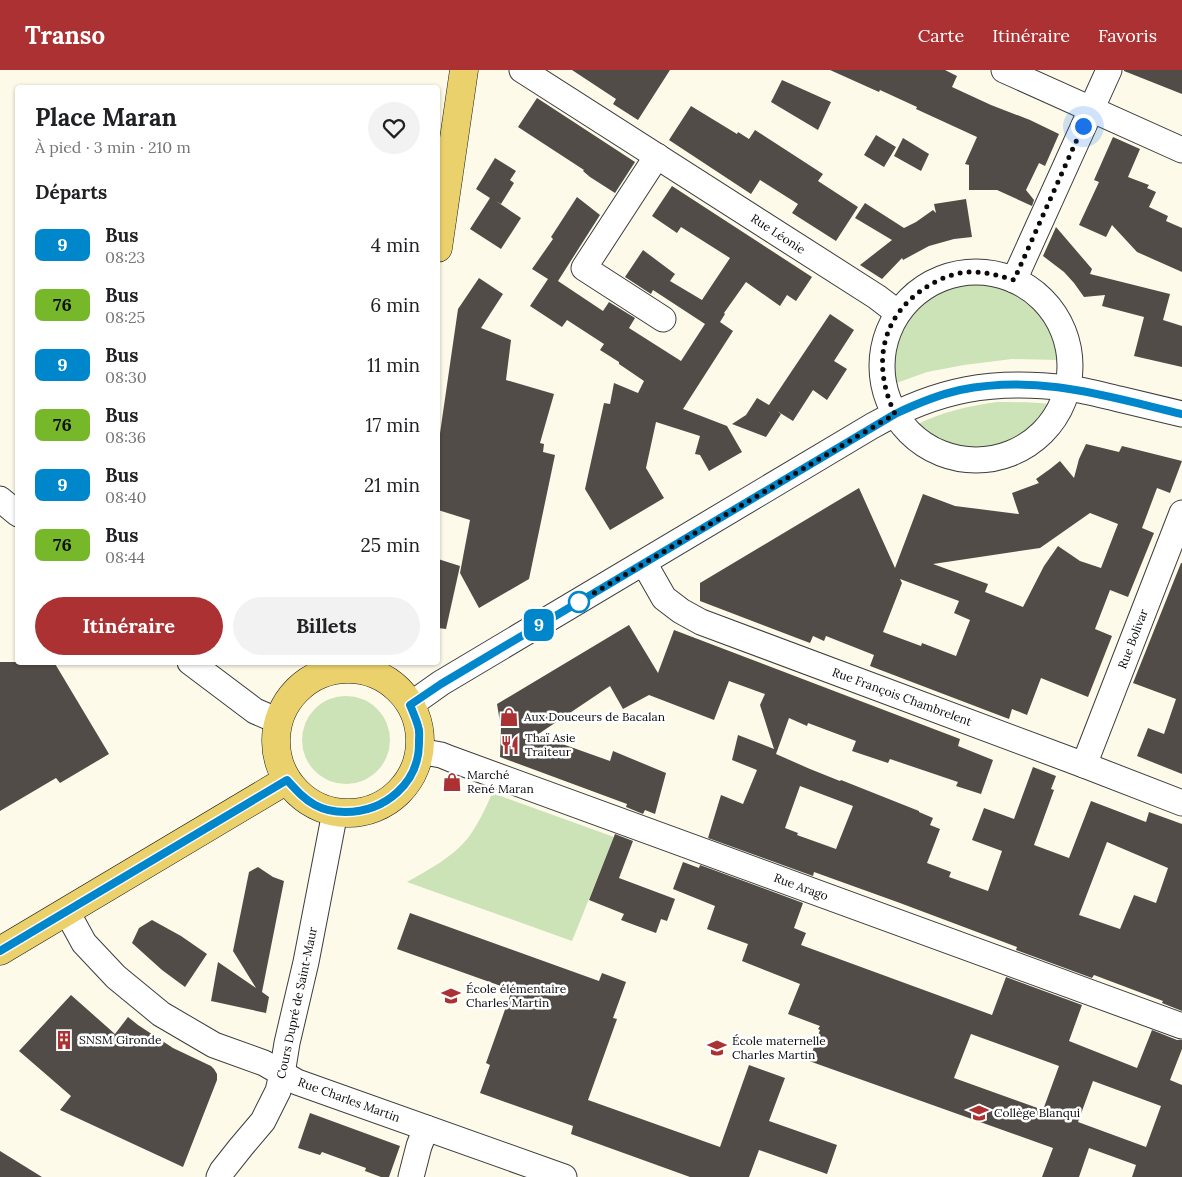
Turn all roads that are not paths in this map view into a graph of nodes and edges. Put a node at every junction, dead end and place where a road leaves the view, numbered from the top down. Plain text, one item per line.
1 (464, 70) edge
2 (522, 70) edge
3 (1004, 70) edge
4 (1109, 70) edge
5 (1091, 109) junction
6 (1182, 150) edge
7 (657, 156) junction
8 (440, 234) edge
9 (1014, 280) junction
10 (898, 313) junction
11 (663, 319) dead end
12 (1068, 388) junction
13 (895, 414) junction
14 (1182, 414) edge
15 (0, 499) edge
16 (15, 512) edge
17 (1182, 513) edge
18 (644, 563) junction
19 (194, 665) edge
20 (372, 668) edge
21 (410, 705) junction
22 (278, 721) junction
23 (419, 751) junction
24 (1084, 765) junction
25 (287, 780) junction
26 (1182, 803) edge
27 (336, 812) junction
28 (67, 912) junction
29 (0, 951) edge
30 (1182, 1026) edge
31 (282, 1074) junction
32 (426, 1128) junction
33 (219, 1177) edge
34 (411, 1177) edge
35 (564, 1177) edge

1 - 8 main road
2 - 7 street, Rue Léonie
3 - 5 street
4 - 5 street
5 - 6 street
5 - 9 street
7 - 10 street, Rue Léonie
7 - 11 street
9 - 10 street
9 - 12 street
10 - 13 street
12 - 13 street
12 - 13 street
12 - 14 street
13 - 18 street
15 - 16 street
17 - 24 street, Rue Bolivar
18 - 21 street
18 - 24 street, Rue François Chambrelent
19 - 22 street
20 - 21 main road
20 - 22 main road
21 - 23 main road
22 - 25 main road
23 - 27 main road
23 - 30 street, Rue Arago
24 - 26 street, Rue François Chambrelent
25 - 27 main road
25 - 28 main road
27 - 31 street, Cours Dupré de Saint-Maur
28 - 29 main road
28 - 31 street, Rue Charles Martin
31 - 32 street, Rue Charles Martin
31 - 33 street, Cours Dupré de Saint-Maur
32 - 34 street
32 - 35 street, Rue Charles Martin

